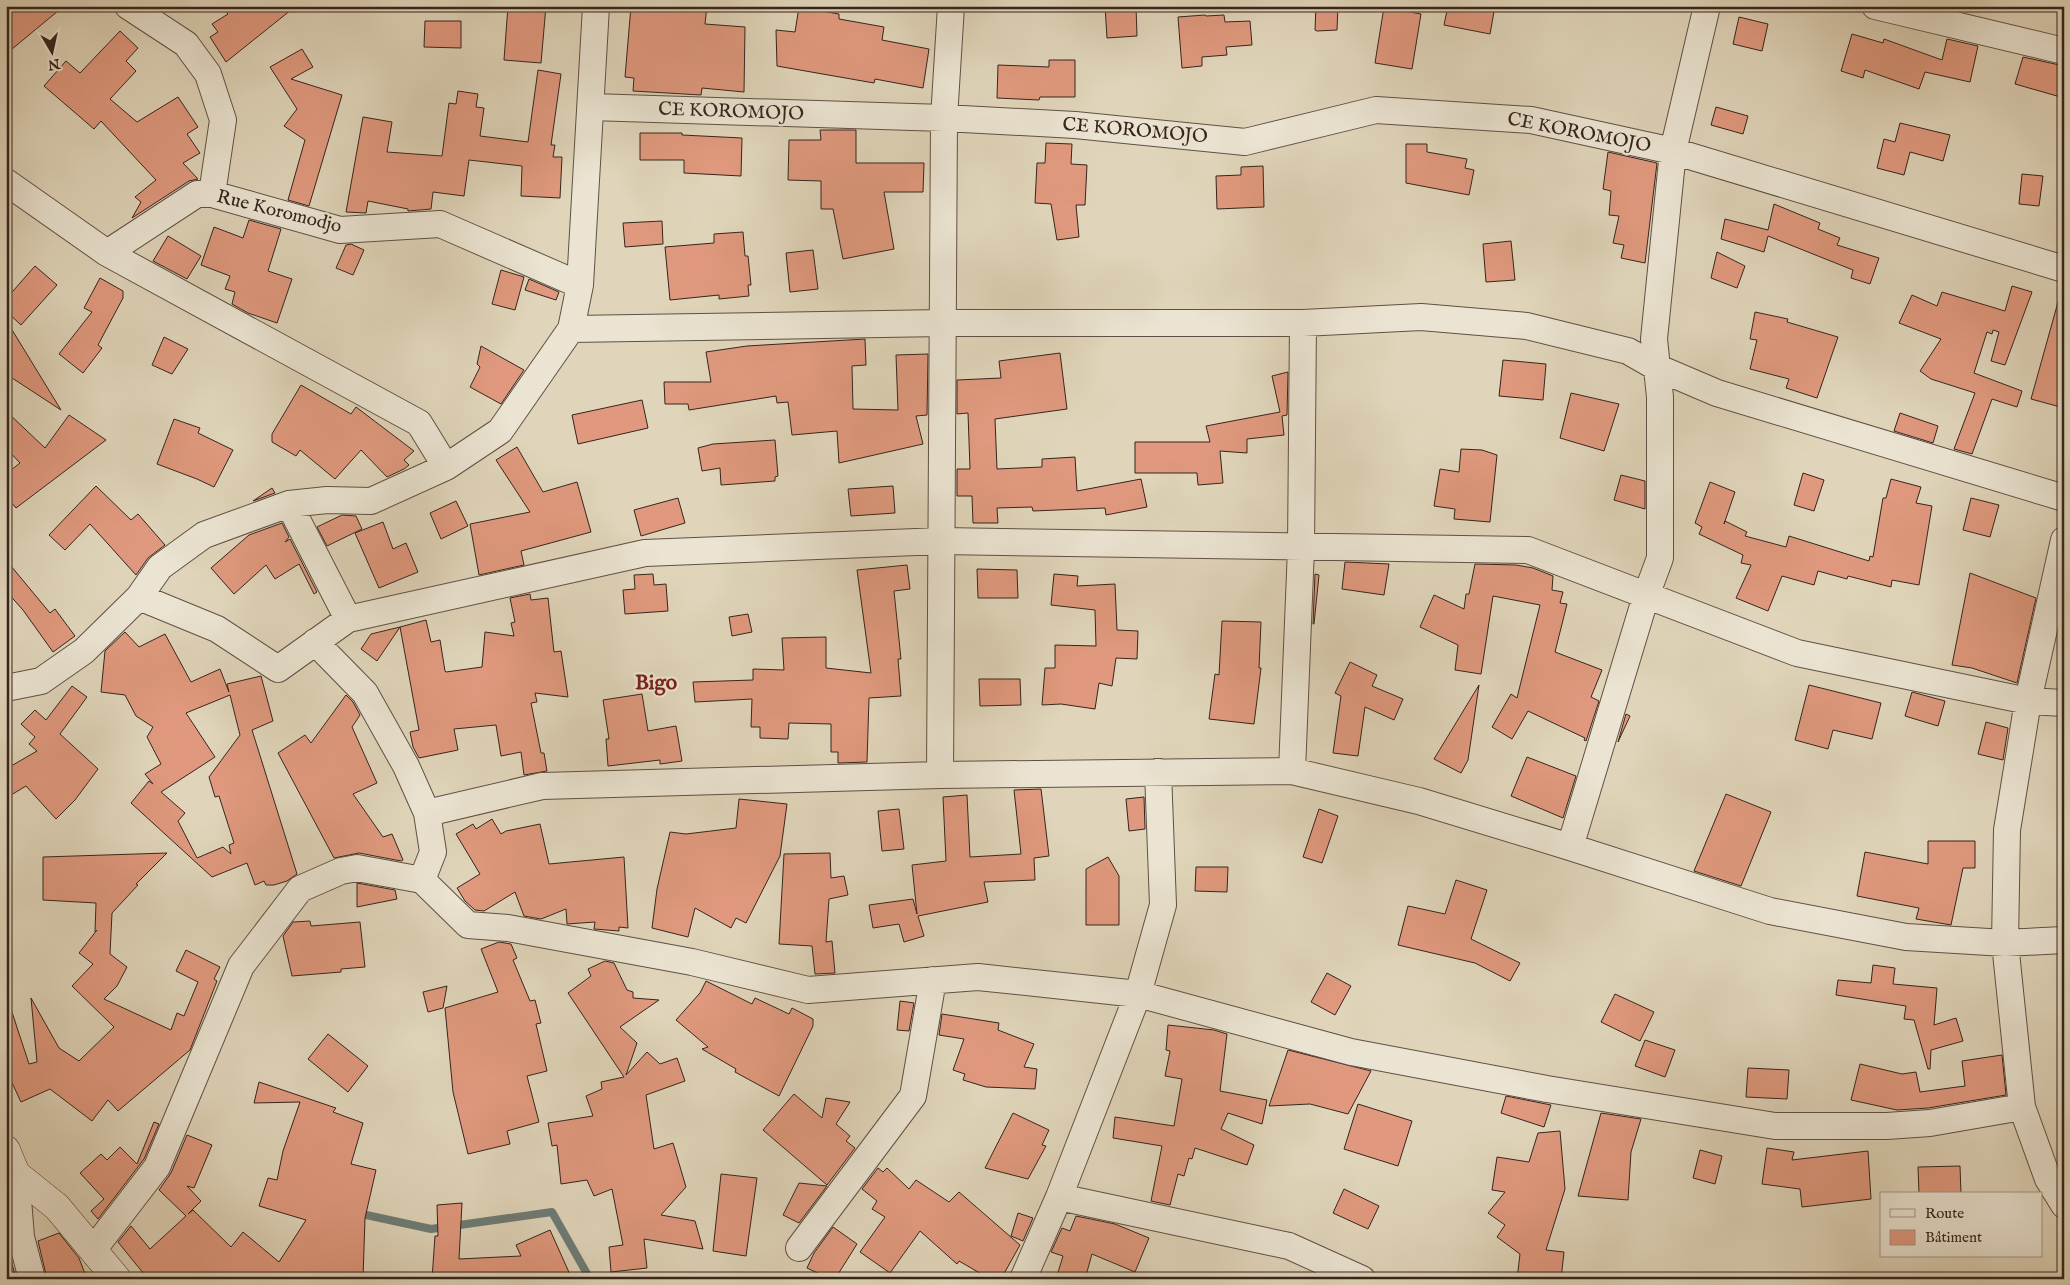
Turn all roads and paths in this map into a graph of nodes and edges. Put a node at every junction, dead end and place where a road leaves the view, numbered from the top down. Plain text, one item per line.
1 (128, 6) edge
2 (596, 6) edge
3 (952, 6) edge
4 (1707, 6) edge
5 (1875, 6) edge
6 (2064, 51) edge
7 (590, 107) junction
8 (944, 118) junction
9 (1673, 151) junction
10 (6, 182) edge
11 (212, 194) junction
12 (106, 254) junction
13 (2064, 268) edge
14 (580, 285) junction
15 (943, 323) junction
16 (1303, 323) junction
17 (571, 329) junction
18 (1656, 367) junction
19 (446, 467) junction
20 (2064, 498) edge
21 (289, 504) junction
22 (2064, 540) edge
23 (941, 541) junction
24 (1301, 548) junction
25 (1646, 596) junction
26 (139, 597) junction
27 (348, 619) junction
28 (315, 642) junction
29 (6, 688) edge
30 (2028, 701) junction
31 (2064, 703) edge
32 (1292, 771) junction
33 (1158, 772) junction
34 (940, 775) junction
35 (427, 813) junction
36 (1570, 847) junction
37 (422, 880) junction
38 (2064, 940) edge
39 (2005, 943) junction
40 (933, 980) junction
41 (1138, 994) junction
42 (2022, 1108) junction
43 (11, 1162) edge
44 (1059, 1197) junction
45 (2064, 1205) edge
46 (799, 1248) dead end
47 (93, 1250) junction
48 (32, 1279) edge
49 (117, 1279) edge
50 (1023, 1279) edge
51 (1362, 1279) edge

1 - 11 street
2 - 7 street
3 - 8 street
4 - 9 street
5 - 6 street
7 - 8 street, CE KOROMOJO
7 - 14 street
8 - 9 street, CE KOROMOJO
8 - 15 street
9 - 13 street, CE KOROMOJO
9 - 18 street
10 - 12 street
11 - 12 street, Rue Koromodjo
11 - 14 street, Rue Koromodjo
12 - 19 street
14 - 17 street
15 - 16 street
15 - 17 street
15 - 23 street
16 - 18 street
16 - 24 street
17 - 19 street
18 - 20 street
18 - 25 street
19 - 21 street
21 - 26 street
21 - 27 street
22 - 30 street
23 - 24 street
23 - 27 street
23 - 34 street
24 - 25 street
24 - 32 street
25 - 30 street
25 - 36 street
26 - 28 street
26 - 29 street
27 - 28 street
28 - 35 street
30 - 31 street
30 - 39 street
32 - 33 street
32 - 36 street
33 - 34 street
33 - 41 street
34 - 35 street
35 - 37 street
36 - 39 street
37 - 40 street
37 - 47 street
38 - 39 street
39 - 42 street
40 - 41 street
40 - 46 street
41 - 42 street
41 - 44 street
42 - 45 street
43 - 47 street
43 - 48 street
44 - 50 street
44 - 51 street
47 - 49 street

